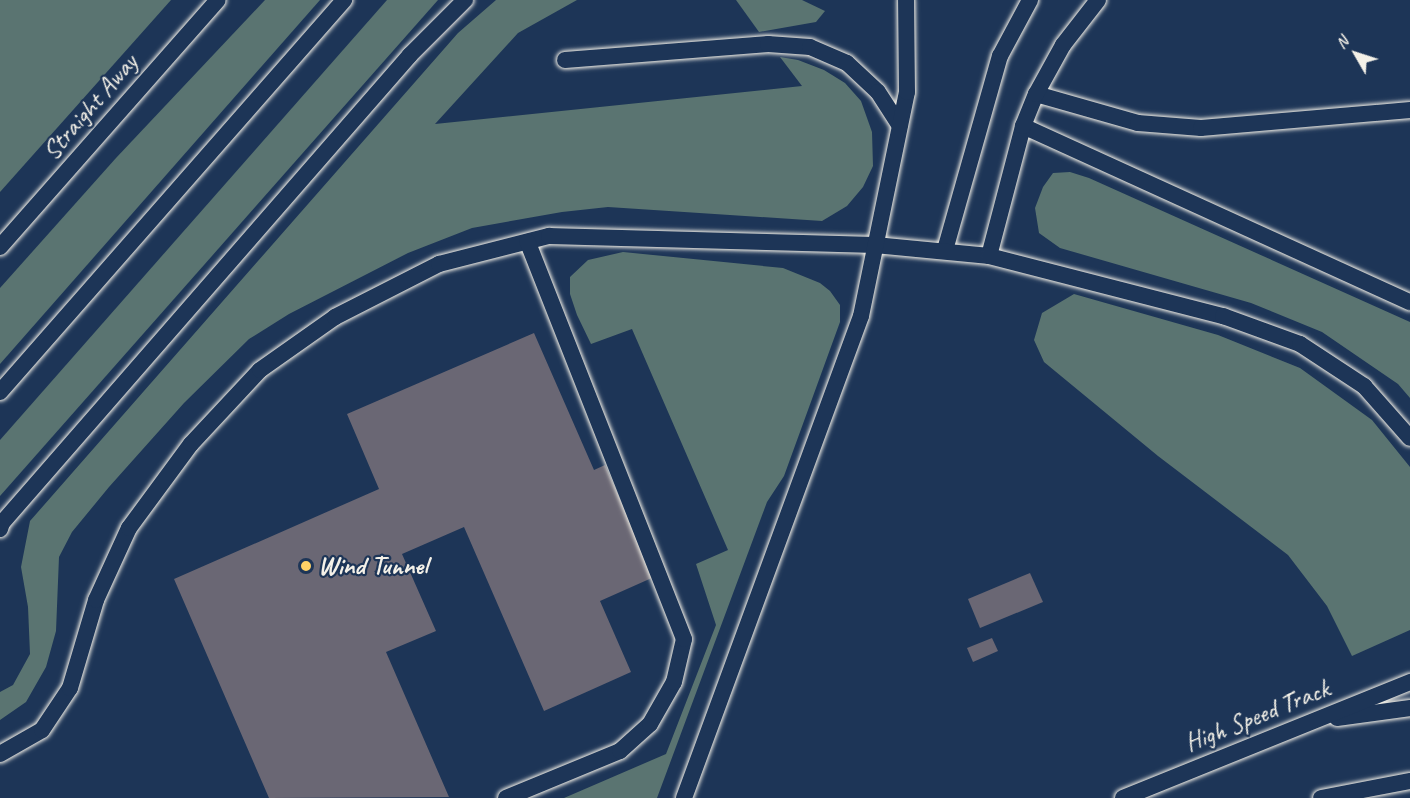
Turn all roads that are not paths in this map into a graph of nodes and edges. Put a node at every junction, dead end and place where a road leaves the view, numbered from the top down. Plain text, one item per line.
1 (218, 0) edge
2 (344, 0) edge
3 (465, 0) edge
4 (906, 0) edge
5 (1030, 0) edge
6 (1098, 0) edge
7 (565, 60) dead end
8 (1036, 94) junction
9 (1410, 110) edge
10 (900, 126) junction
11 (1023, 126) junction
12 (528, 242) junction
13 (875, 245) junction
14 (0, 247) edge
15 (945, 250) junction
16 (989, 256) junction
17 (1410, 302) edge
18 (0, 392) edge
19 (1410, 438) edge
20 (0, 529) edge
21 (1410, 682) edge
22 (1410, 708) edge
23 (1311, 721) junction
24 (0, 754) edge
25 (1410, 781) edge
26 (506, 798) edge
27 (684, 798) edge
28 (1123, 798) edge
29 (1321, 798) edge

1 - 14 lane, Straight Away
2 - 18 lane
3 - 20 lane
4 - 10 lane
5 - 15 lane
6 - 8 lane
7 - 10 lane
8 - 9 lane
8 - 11 lane
10 - 13 lane
11 - 16 lane
11 - 17 lane
12 - 13 lane
12 - 24 lane
12 - 26 lane
13 - 15 lane
13 - 27 lane
15 - 16 lane
16 - 19 lane
21 - 23 lane, High Speed Track
22 - 23 lane
23 - 28 lane, High Speed Track
25 - 29 lane

